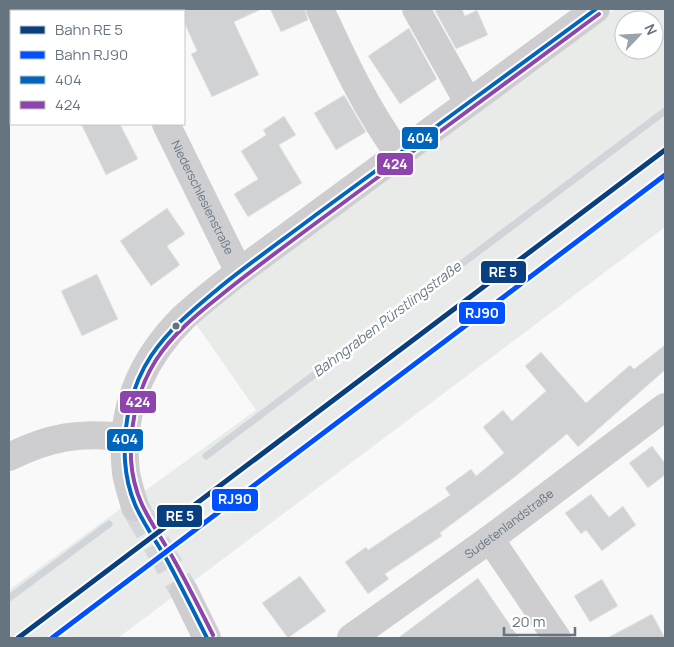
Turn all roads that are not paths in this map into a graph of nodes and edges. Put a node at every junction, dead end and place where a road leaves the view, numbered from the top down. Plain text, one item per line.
1 (320, 9) edge
2 (416, 9) edge
3 (595, 9) edge
4 (468, 102) junction
5 (166, 125) edge
6 (399, 154) junction
7 (239, 272) junction
8 (665, 406) edge
9 (124, 437) junction
10 (9, 457) edge
11 (135, 507) tunnel mouth
12 (490, 539) junction
13 (184, 591) tunnel mouth
14 (207, 638) edge
15 (352, 638) edge
16 (557, 638) edge

1 - 6 street
2 - 4 street
3 - 4 street
4 - 6 street
5 - 7 street, Niederschlesienstraße
6 - 7 street
7 - 9 street
8 - 12 street, Sudetenlandstraße
9 - 10 street
9 - 11 street
12 - 15 street, Sudetenlandstraße
12 - 16 street
13 - 14 street

